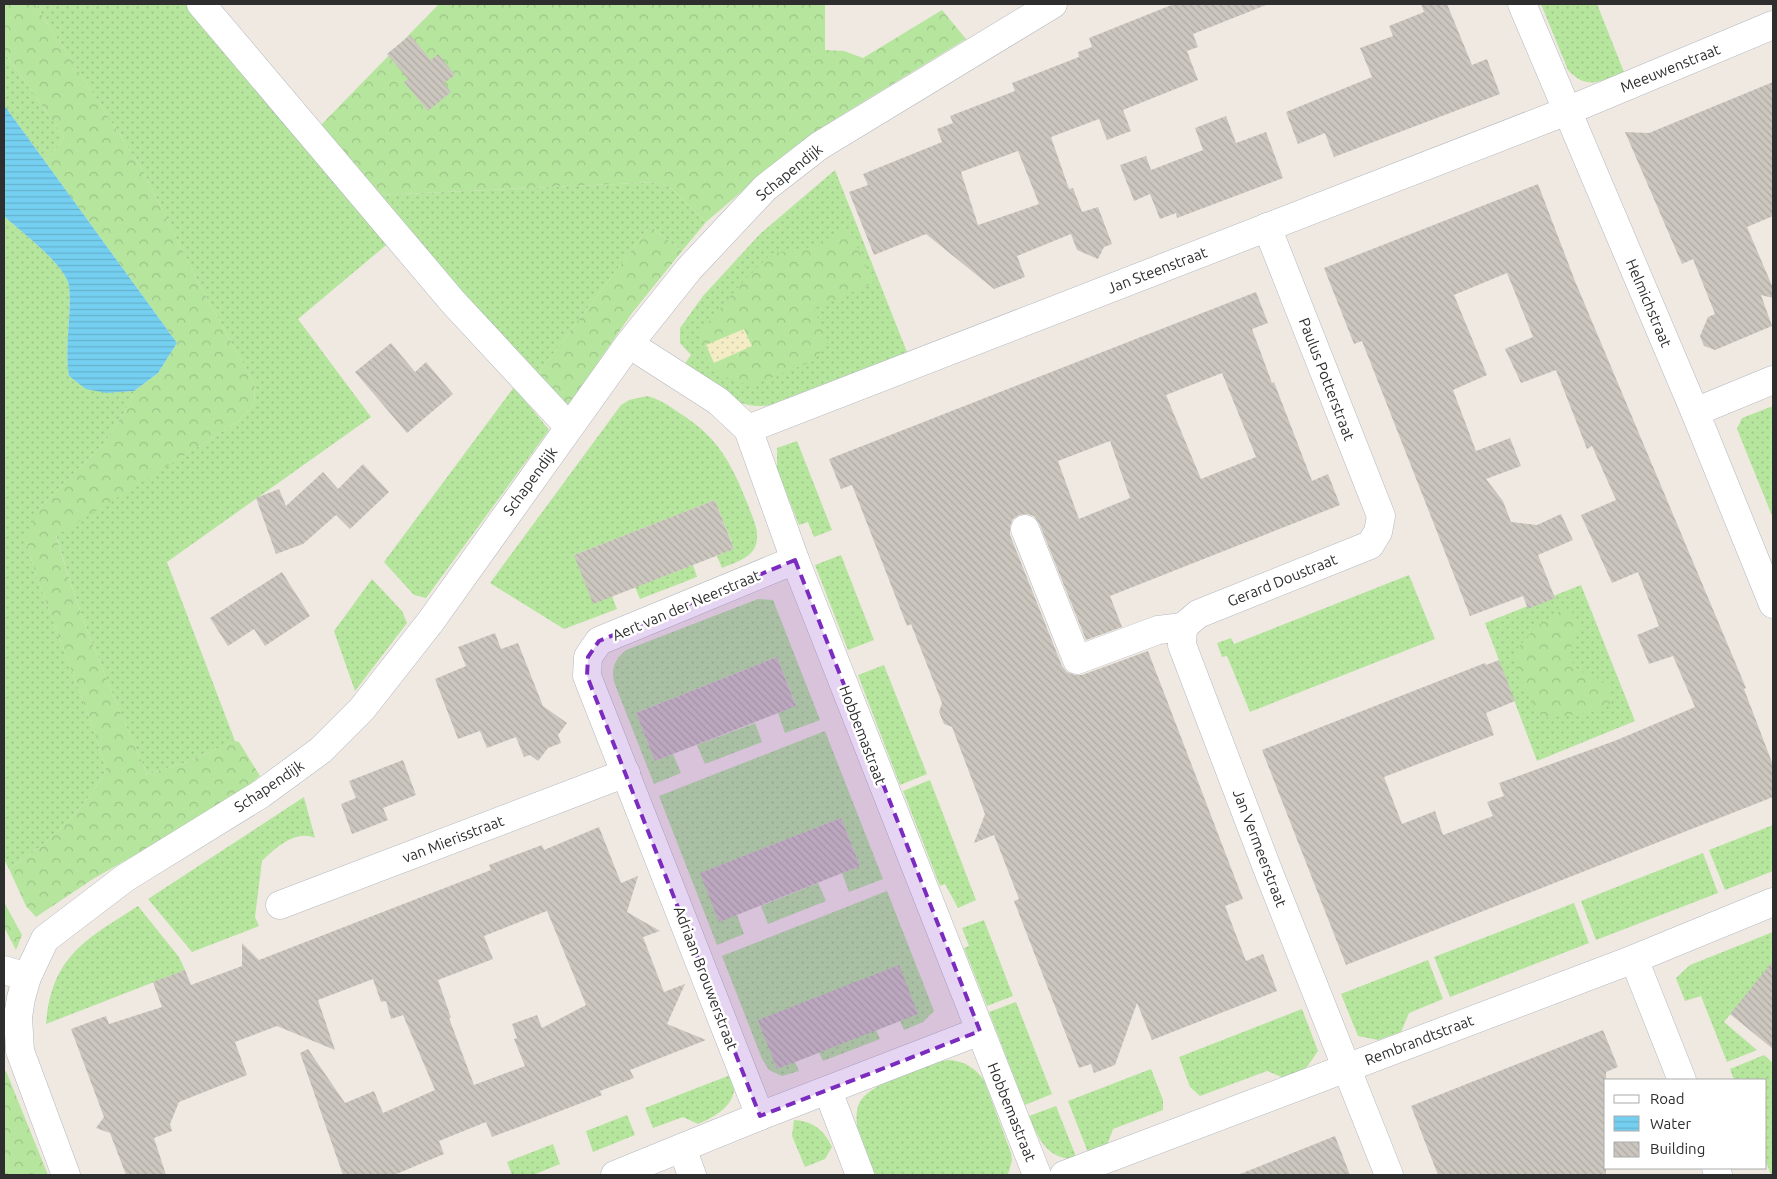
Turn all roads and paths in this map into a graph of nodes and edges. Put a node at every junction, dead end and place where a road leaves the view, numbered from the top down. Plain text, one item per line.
1 (201, 4) edge
2 (1053, 4) edge
3 (1522, 4) edge
4 (1773, 25) edge
5 (1566, 111) junction
6 (1267, 227) junction
7 (629, 344) junction
8 (1773, 380) edge
9 (1696, 412) junction
10 (569, 428) junction
11 (748, 430) junction
12 (1025, 529) dead end
13 (1378, 532) joint
14 (794, 560) junction
15 (1773, 604) edge
16 (1183, 627) junction
17 (626, 773) junction
18 (1773, 902) edge
19 (280, 905) dead end
20 (1634, 958) junction
21 (15, 973) edge
22 (980, 1031) junction
23 (12, 1054) edge
24 (1347, 1067) junction
25 (1682, 1079) edge
26 (828, 1091) junction
27 (760, 1116) junction
28 (682, 1148) junction
29 (624, 1174) edge
30 (66, 1175) edge
31 (692, 1175) edge
32 (860, 1175) edge
33 (1037, 1175) edge
34 (1064, 1175) edge
35 (1389, 1175) edge

1 - 10 street
2 - 7 street, Schapendijk
3 - 5 street, Helmichstraat
4 - 5 street, Meeuwenstraat
5 - 6 street, Jan Steenstraat
5 - 9 street, Helmichstraat
6 - 11 street, Jan Steenstraat
6 - 13 street, Paulus Potterstraat
7 - 10 street, Schapendijk
7 - 11 street, Hobbemastraat
8 - 9 street
9 - 15 street, Helmichstraat
10 - 21 street, Schapendijk
11 - 14 street, Hobbemastraat
12 - 16 street
13 - 16 street, Gerard Doustraat
14 - 17 street, Aert van der Neerstraat
14 - 22 street, Hobbemastraat
16 - 24 street, Jan Vermeerstraat
17 - 19 street, van Mierisstraat
17 - 27 street, Adriaan Brouwerstraat
18 - 20 street, Rembrandtstraat
20 - 24 street, Rembrandtstraat
20 - 25 street
21 - 23 street, Schapendijk
22 - 26 street
22 - 33 street, Hobbemastraat
23 - 30 street, Schapendijk
24 - 34 street, Rembrandtstraat
24 - 35 street, Jan Vermeerstraat
26 - 27 street
26 - 32 street
27 - 28 street
28 - 29 street
28 - 31 street

